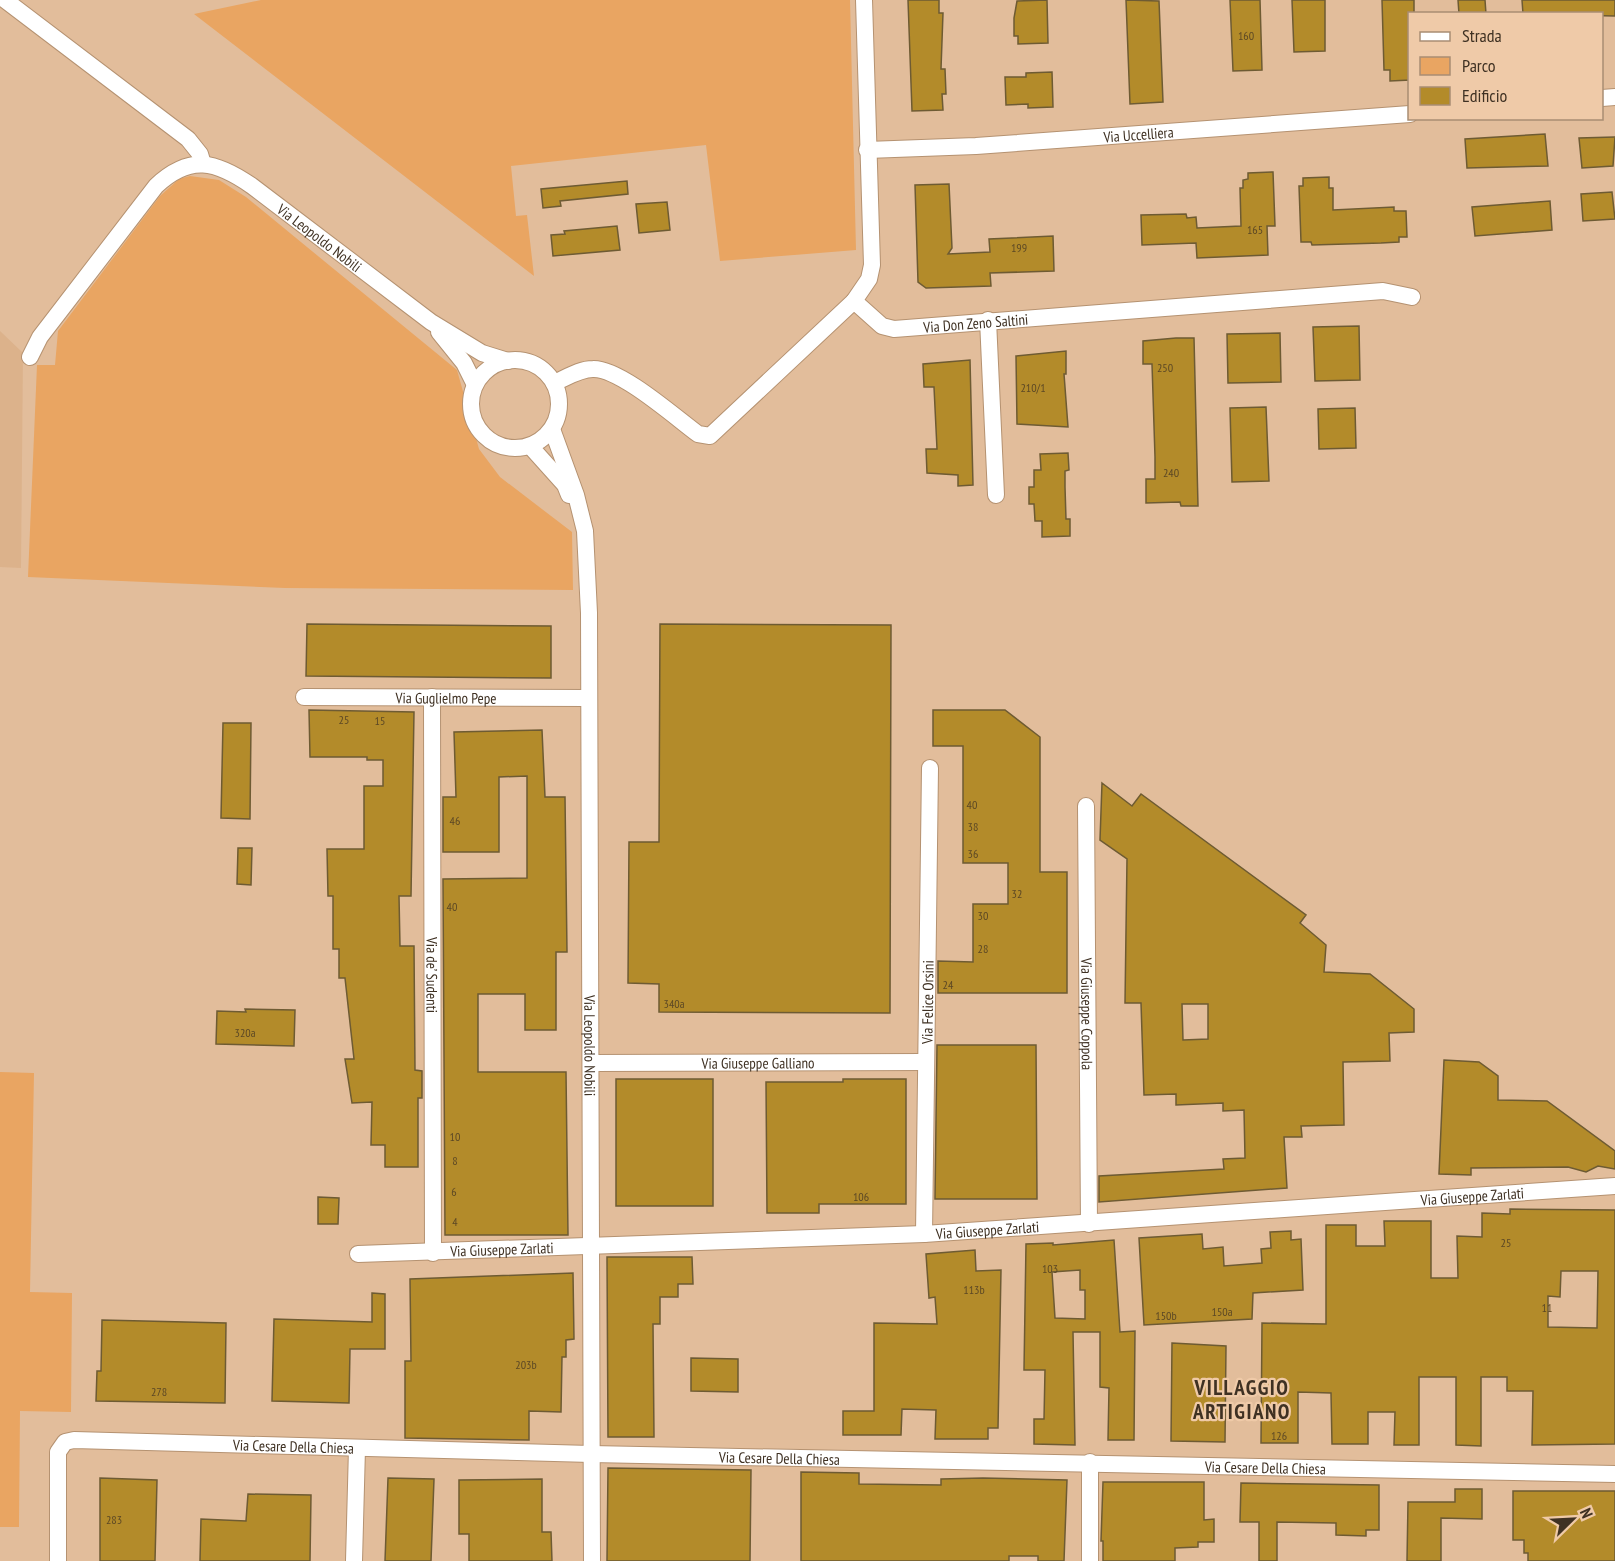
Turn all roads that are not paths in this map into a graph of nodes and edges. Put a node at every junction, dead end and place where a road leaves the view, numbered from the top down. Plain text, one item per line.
1 (5, 0) edge
2 (864, 0) edge
3 (1408, 114) edge
4 (867, 150) junction
5 (203, 164) junction
6 (1412, 297) dead end
7 (854, 301) junction
8 (988, 320) junction
9 (431, 322) junction
10 (30, 357) dead end
11 (508, 361) junction
12 (554, 383) junction
13 (475, 385) junction
14 (552, 429) junction
15 (530, 446) junction
16 (996, 495) dead end
17 (585, 531) junction
18 (304, 697) dead end
19 (432, 697) junction
20 (588, 698) junction
21 (930, 768) dead end
22 (1086, 806) dead end
23 (926, 1062) junction
24 (592, 1064) junction
25 (1615, 1186) edge
26 (1089, 1224) junction
27 (924, 1234) junction
28 (591, 1245) junction
29 (433, 1253) junction
30 (358, 1254) dead end
31 (357, 1448) junction
32 (591, 1454) junction
33 (1090, 1462) junction
34 (1615, 1474) edge
35 (58, 1561) edge
36 (354, 1561) edge
37 (592, 1561) edge
38 (1090, 1561) edge

1 - 5 street
2 - 4 street
3 - 4 street, Via Uccelliera
4 - 7 street
5 - 9 street, Via Leopoldo Nobili
5 - 10 street
6 - 8 street, Via Don Zeno Saltini
7 - 8 street, Via Don Zeno Saltini
7 - 12 street
8 - 16 street
9 - 11 street, Via Leopoldo Nobili
9 - 13 street, Via Leopoldo Nobili
11 - 12 street
11 - 13 street
12 - 14 street
13 - 15 street
14 - 15 street
14 - 17 street, Via Leopoldo Nobili
15 - 17 street, Via Leopoldo Nobili
17 - 20 street, Via Leopoldo Nobili
18 - 19 street, Via Guglielmo Pepe
19 - 20 street, Via Guglielmo Pepe
19 - 29 street, Via de’ Sudenti
20 - 24 street, Via Leopoldo Nobili
21 - 23 street, Via Felice Orsini
22 - 26 street, Via Giuseppe Coppola
23 - 24 street, Via Giuseppe Galliano
23 - 27 street, Via Felice Orsini
24 - 28 street, Via Leopoldo Nobili
25 - 26 street, Via Giuseppe Zarlati
26 - 27 street, Via Giuseppe Zarlati
27 - 28 street, Via Giuseppe Zarlati
28 - 29 street, Via Giuseppe Zarlati
28 - 32 street, Via Leopoldo Nobili
29 - 30 street, Via Giuseppe Zarlati
31 - 32 street, Via Cesare Della Chiesa
31 - 35 street, Via Cesare Della Chiesa
31 - 36 street
32 - 33 street, Via Cesare Della Chiesa
32 - 37 street, Via Leopoldo Nobili
33 - 34 street, Via Cesare Della Chiesa
33 - 38 street

